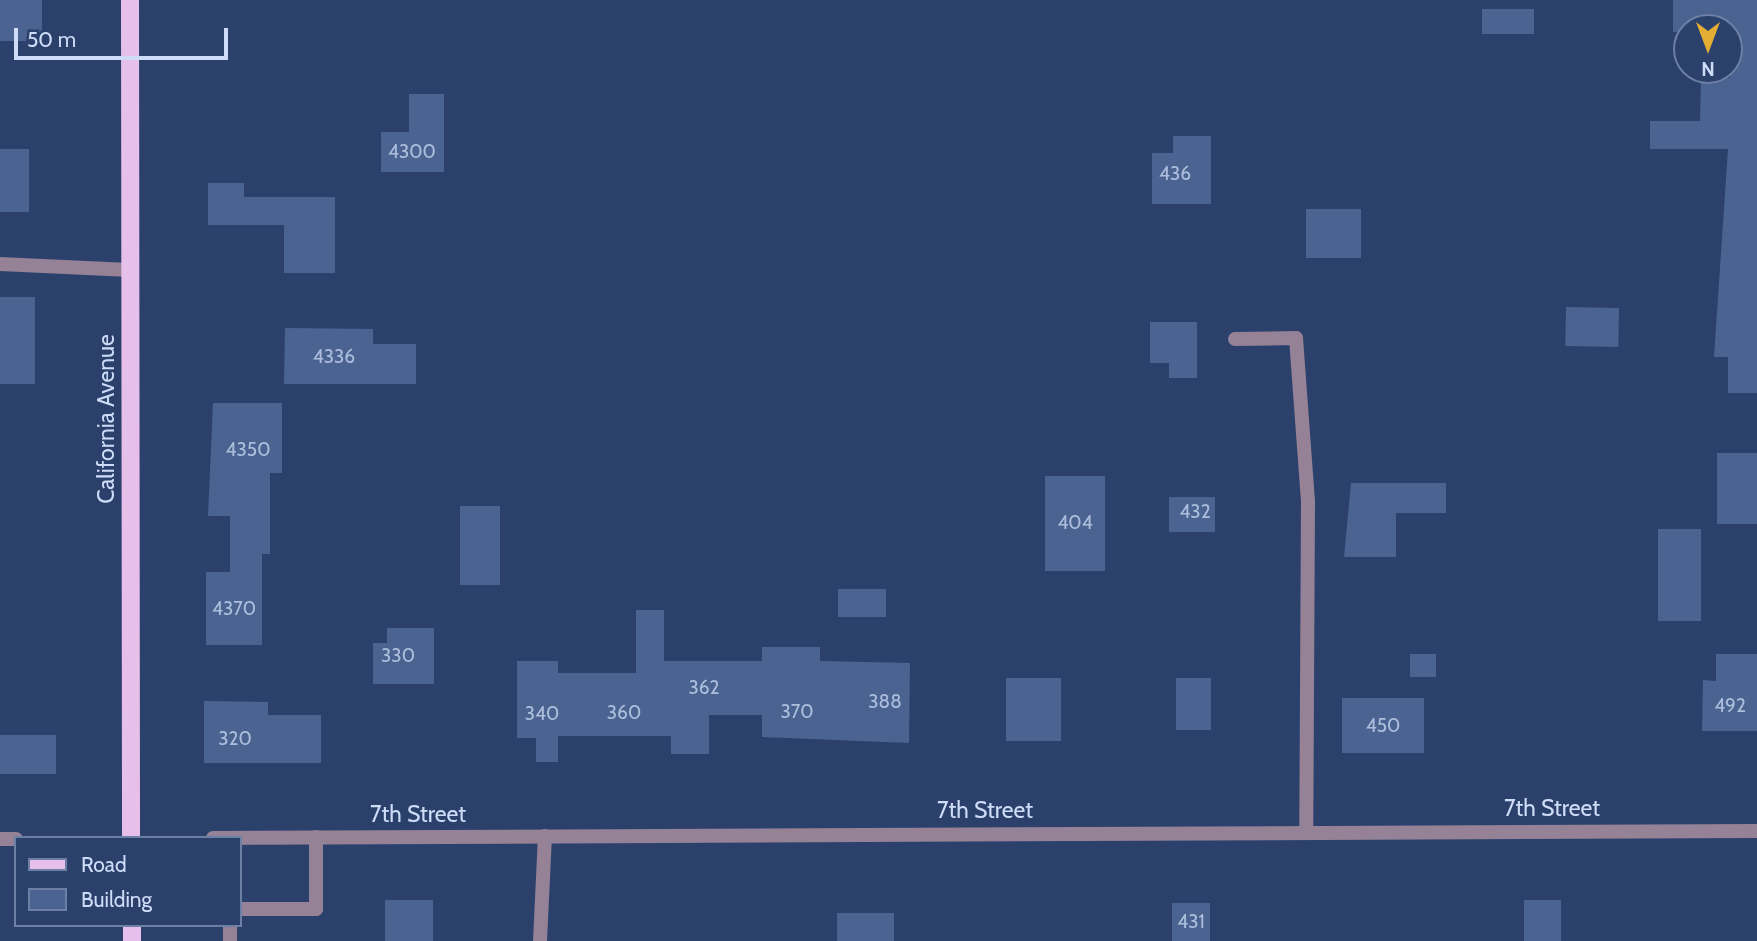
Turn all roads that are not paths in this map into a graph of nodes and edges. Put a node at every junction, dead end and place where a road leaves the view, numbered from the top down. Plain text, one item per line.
1 (130, 0) edge
2 (0, 264) edge
3 (131, 270) junction
4 (1235, 339) dead end
5 (1306, 831) junction
6 (1757, 831) edge
7 (131, 836) edge
8 (545, 836) junction
9 (316, 837) junction
10 (242, 838) edge
11 (242, 909) edge
12 (540, 941) edge

1 - 3 main road, California Avenue
2 - 3 street
3 - 7 main road, California Avenue
4 - 5 street
5 - 6 street, 7th Street
5 - 8 street, 7th Street
8 - 9 street, 7th Street
8 - 12 street
9 - 10 street, 7th Street
9 - 11 street

